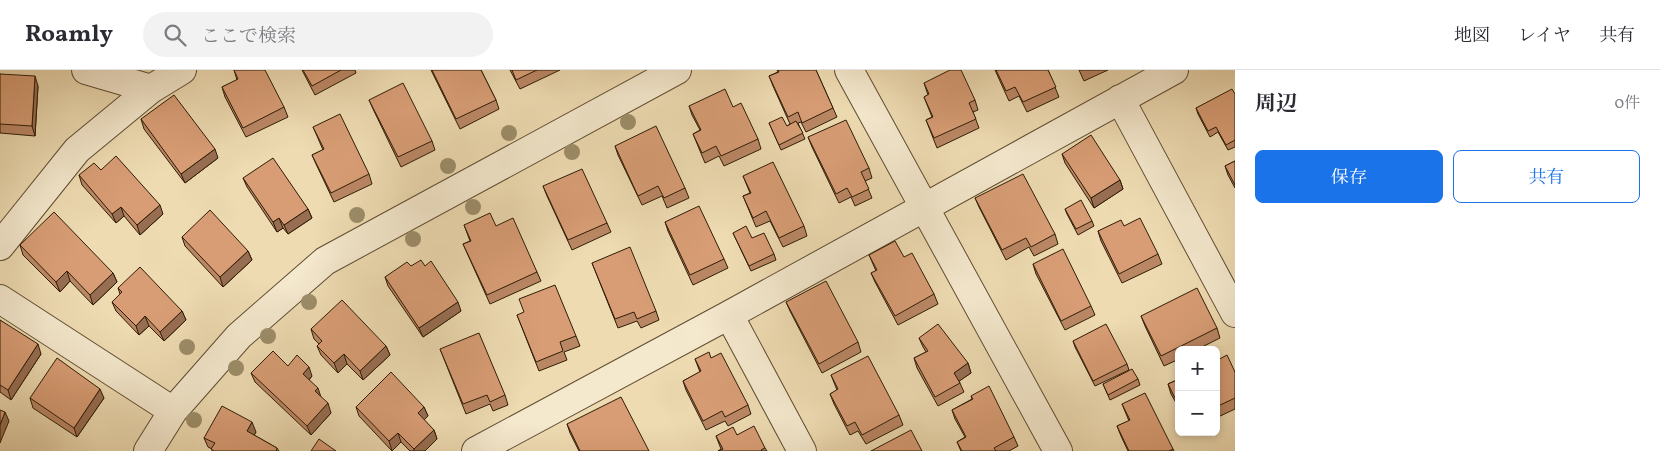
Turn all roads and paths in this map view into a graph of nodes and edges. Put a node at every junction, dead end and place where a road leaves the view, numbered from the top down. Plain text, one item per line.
1 (86, 70) edge
2 (182, 70) edge
3 (677, 70) edge
4 (849, 70) edge
5 (1174, 70) edge
6 (151, 89) junction
7 (1120, 99) junction
8 (925, 209) junction
9 (0, 246) edge
10 (0, 299) edge
11 (1235, 313) edge
12 (729, 315) junction
13 (173, 411) junction
14 (514, 442) edge
15 (148, 451) edge
16 (476, 451) edge
17 (802, 451) edge
18 (1058, 451) edge

1 - 6 street
2 - 6 street
3 - 13 street
4 - 8 street
5 - 7 street
6 - 9 street
7 - 8 street
7 - 11 street
8 - 12 street
8 - 18 street
10 - 13 street
12 - 14 street
12 - 17 street
13 - 15 street
14 - 16 street

